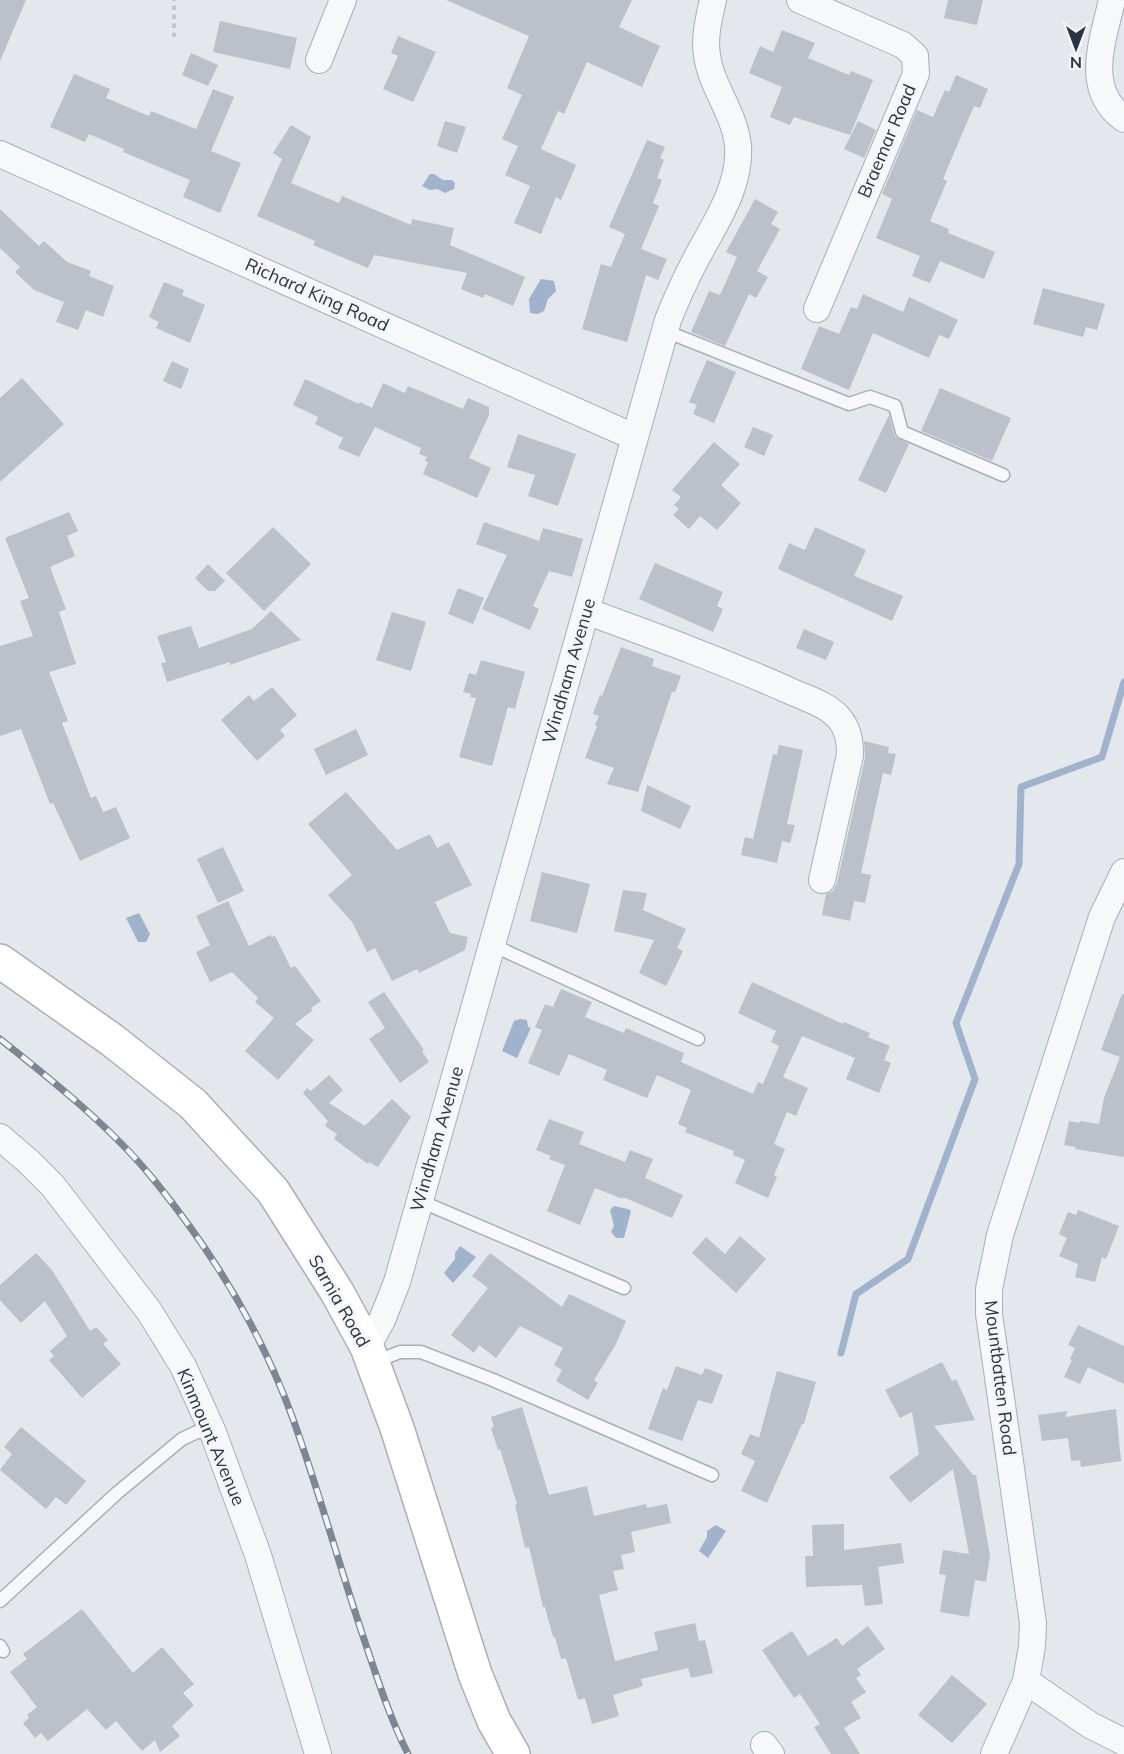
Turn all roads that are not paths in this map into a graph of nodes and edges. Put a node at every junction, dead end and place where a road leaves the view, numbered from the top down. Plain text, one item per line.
1 (343, 0) edge
2 (712, 0) edge
3 (800, 0) edge
4 (1112, 0) edge
5 (319, 60) dead end
6 (1124, 119) edge
7 (0, 154) edge
8 (817, 309) dead end
9 (665, 331) junction
10 (634, 437) junction
11 (1003, 476) dead end
12 (586, 610) junction
13 (1124, 872) edge
14 (822, 880) dead end
15 (492, 945) junction
16 (0, 961) edge
17 (698, 1039) dead end
18 (0, 1137) edge
19 (420, 1201) junction
20 (624, 1288) dead end
21 (370, 1355) junction
22 (212, 1430) junction
23 (712, 1475) dead end
24 (0, 1601) edge
25 (1026, 1681) junction
26 (1124, 1742) edge
27 (318, 1754) edge
28 (513, 1754) edge
29 (994, 1754) edge

1 - 5 street
2 - 9 street, Windham Avenue
3 - 8 street, Braemar Road
4 - 6 street
7 - 10 street, Richard King Road
9 - 10 street, Windham Avenue
9 - 11 lane
10 - 12 street, Windham Avenue
12 - 14 street
12 - 15 street, Windham Avenue
13 - 25 street, Mountbatten Road
15 - 17 lane
15 - 19 street, Windham Avenue
16 - 21 main road, Sarnia Road
18 - 22 street, Kinmount Avenue
19 - 20 lane
19 - 21 street, Windham Avenue
21 - 23 lane
21 - 28 main road, Sarnia Road
22 - 24 lane
22 - 27 street, Kinmount Avenue
25 - 26 street
25 - 29 street, Mountbatten Road

